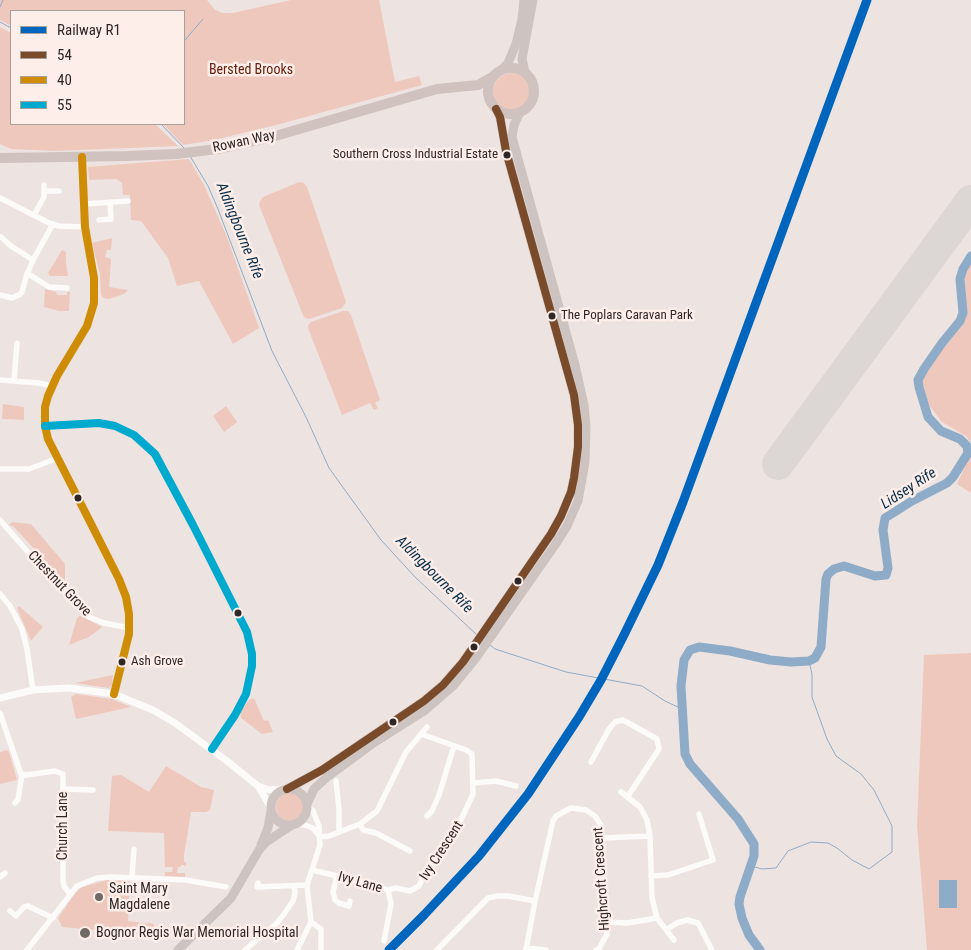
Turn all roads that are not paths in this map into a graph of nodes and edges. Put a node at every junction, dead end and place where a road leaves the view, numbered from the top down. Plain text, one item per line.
1 (524, 0) edge
2 (532, 0) edge
3 (502, 70) junction
4 (525, 72) junction
5 (492, 77) junction
6 (466, 87) junction
7 (490, 100) junction
8 (496, 109) junction
9 (520, 112) junction
10 (0, 151) edge
11 (16, 157) junction
12 (82, 157) junction
13 (0, 158) edge
14 (59, 191) dead end
15 (0, 198) edge
16 (128, 201) dead end
17 (110, 202) junction
18 (84, 204) junction
19 (34, 215) junction
20 (99, 220) dead end
21 (53, 224) junction
22 (85, 227) junction
23 (1, 237) edge
24 (33, 260) junction
25 (27, 273) junction
26 (67, 288) dead end
27 (0, 295) edge
28 (16, 343) dead end
29 (0, 380) edge
30 (14, 381) junction
31 (52, 386) junction
32 (45, 426) junction
33 (58, 458) junction
34 (0, 470) edge
35 (0, 520) edge
36 (0, 594) edge
37 (129, 628) junction
38 (487, 636) junction
39 (479, 647) junction
40 (32, 690) junction
41 (114, 694) junction
42 (0, 698) edge
43 (0, 713) edge
44 (427, 727) dead end
45 (421, 734) junction
46 (454, 746) junction
47 (212, 749) junction
48 (591, 762) dead end
49 (22, 775) junction
50 (336, 781) dead end
51 (474, 783) junction
52 (258, 786) junction
53 (516, 786) dead end
54 (64, 789) junction
55 (285, 789) junction
56 (93, 790) dead end
57 (621, 792) dead end
58 (628, 796) junction
59 (15, 803) dead end
60 (307, 805) junction
61 (271, 810) junction
62 (699, 814) dead end
63 (427, 816) dead end
64 (360, 824) junction
65 (293, 825) junction
66 (339, 832) junction
67 (650, 836) junction
68 (320, 837) junction
69 (602, 838) junction
70 (134, 849) dead end
71 (259, 850) junction
72 (410, 851) dead end
73 (312, 870) junction
74 (337, 876) junction
75 (651, 876) junction
76 (132, 877) junction
77 (258, 883) dead end
78 (307, 885) junction
79 (294, 886) junction
80 (226, 887) dead end
81 (388, 890) junction
82 (70, 894) junction
83 (350, 901) dead end
84 (534, 901) junction
85 (10, 911) dead end
86 (53, 918) junction
87 (657, 918) junction
88 (311, 922) junction
89 (606, 922) junction
90 (666, 930) junction
91 (674, 940) dead end
92 (384, 941) dead end
93 (526, 949) edge
94 (601, 949) edge
95 (27, 950) edge
96 (178, 950) edge
97 (245, 950) edge
98 (297, 950) edge
99 (321, 950) edge
100 (437, 950) edge
101 (546, 950) edge
102 (712, 950) edge

1 - 3 main road
2 - 4 main road
3 - 4 highway
3 - 5 highway
4 - 9 highway
5 - 6 highway, Rowan Way
5 - 7 highway
6 - 7 highway
6 - 12 highway, Rowan Way
7 - 8 highway
8 - 9 highway
8 - 38 main road
9 - 38 main road
10 - 11 highway, Rowan Way
11 - 12 highway, Rowan Way
11 - 13 highway, Rowan Way
12 - 18 street
14 - 19 street
15 - 19 street
16 - 17 street
17 - 18 street
17 - 20 street
18 - 22 street
19 - 21 street
21 - 22 street
21 - 24 street
22 - 31 street
23 - 24 street
24 - 25 street
25 - 26 street
25 - 27 street
28 - 30 street
29 - 30 street
30 - 31 street
31 - 32 street
32 - 33 street
32 - 47 street
33 - 34 street
33 - 37 street
35 - 37 street, Chestnut Grove
36 - 40 street
37 - 41 street
38 - 39 main road
39 - 55 main road
39 - 60 main road
40 - 41 street
40 - 42 street
41 - 47 street
43 - 49 street
44 - 45 street
45 - 46 street
45 - 64 street
46 - 51 street, Ivy Crescent
46 - 63 street
47 - 52 street
48 - 58 street
49 - 54 street, Church Lane
49 - 59 street
50 - 66 street
51 - 53 street
51 - 81 street, Ivy Crescent
52 - 55 street
52 - 61 street
54 - 56 street
54 - 82 street, Church Lane
55 - 60 main road
55 - 61 main road
57 - 58 street
58 - 67 street
60 - 65 main road
60 - 68 street
61 - 65 main road
61 - 71 main road
62 - 75 street
64 - 66 street
64 - 72 street
65 - 68 street
65 - 71 main road
66 - 68 street
67 - 69 street
67 - 75 street
68 - 73 street
69 - 84 street, Highcroft Crescent
69 - 89 street, Highcroft Crescent
70 - 76 street
71 - 96 main road
73 - 74 street, Ivy Lane
73 - 78 street
74 - 81 street, Ivy Lane
74 - 83 street
75 - 87 street
76 - 80 street
76 - 82 street
77 - 79 street
78 - 79 street
78 - 88 street
79 - 97 street
81 - 92 street, Ivy Lane
82 - 86 street
84 - 93 street, Highcroft Crescent
84 - 100 street
85 - 86 street
86 - 95 street
87 - 89 street
87 - 90 street
88 - 98 street
88 - 99 street
89 - 94 street, Highcroft Crescent
90 - 91 street
90 - 102 street
93 - 101 street

